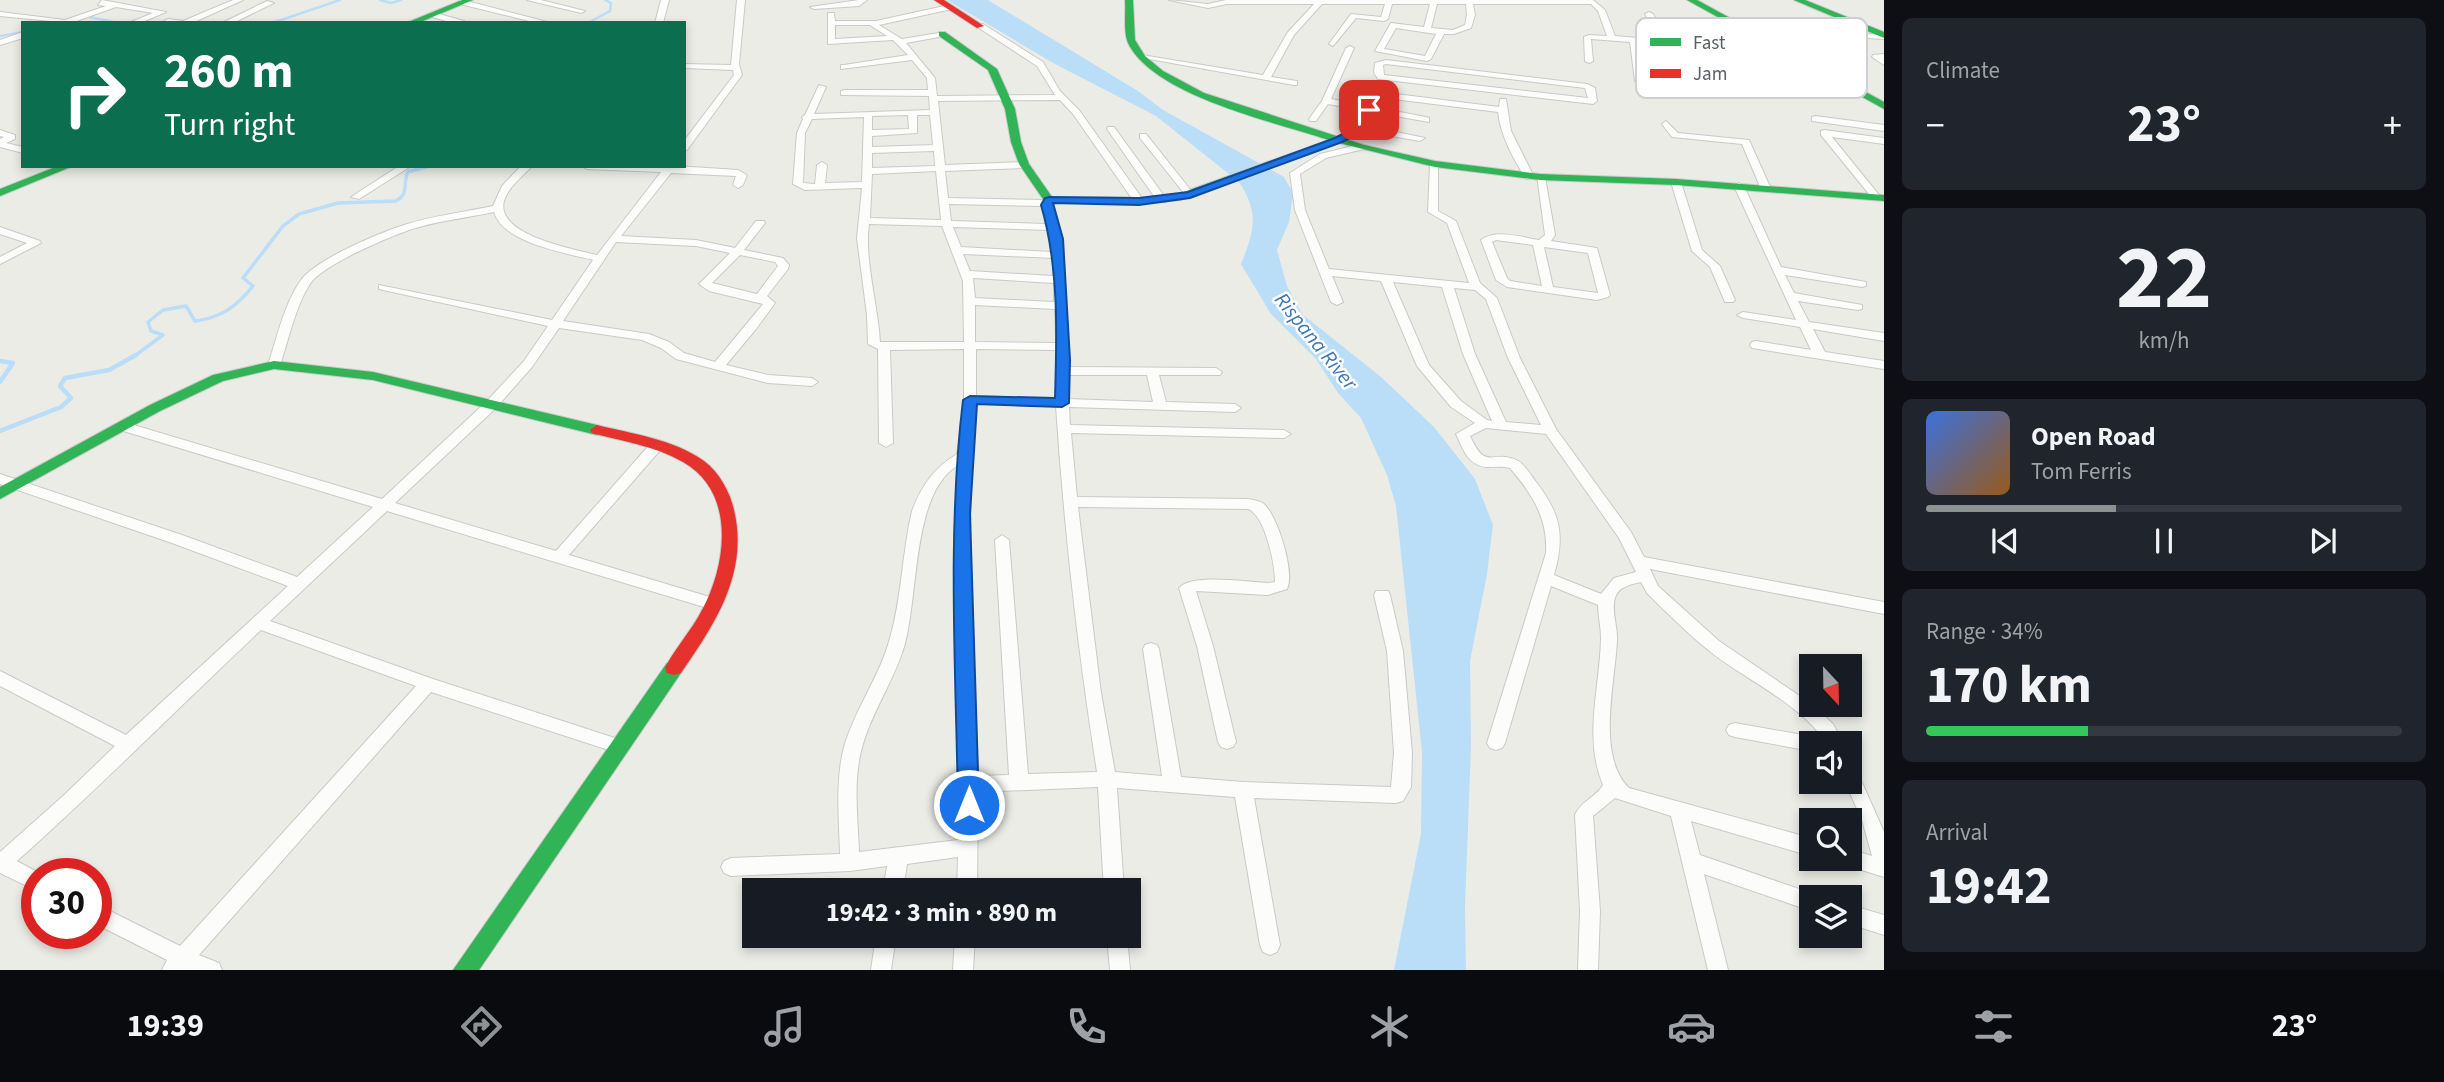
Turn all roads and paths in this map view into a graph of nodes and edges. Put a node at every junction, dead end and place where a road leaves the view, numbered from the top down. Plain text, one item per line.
1 (107, 0) edge
2 (239, 0) edge
3 (531, 0) edge
4 (665, 0) edge
5 (741, 0) edge
6 (863, 0) edge
7 (1129, 0) edge
8 (1173, 0) edge
9 (1691, 0) edge
10 (1798, 0) edge
11 (466, 1) edge
12 (1261, 1) edge
13 (1326, 1) edge
14 (1369, 1) edge
15 (1410, 1) edge
16 (1452, 1) edge
17 (1491, 1) edge
18 (1531, 1) edge
19 (1389, 2) junction
20 (1434, 2) junction
21 (1469, 2) junction
22 (270, 3) dead end
23 (943, 3) edge
24 (116, 5) junction
25 (814, 7) dead end
26 (581, 11) dead end
27 (0, 14) edge
28 (1649, 14) dead end
29 (432, 15) junction
30 (1651, 18) edge
31 (1729, 18) edge
32 (1841, 18) edge
33 (51, 21) edge
34 (70, 21) edge
35 (138, 21) edge
36 (188, 21) edge
37 (230, 21) edge
38 (416, 21) edge
39 (454, 21) edge
40 (540, 21) edge
41 (660, 21) edge
42 (874, 23) junction
43 (980, 26) junction
44 (1427, 29) junction
45 (1867, 29) edge
46 (1441, 32) junction
47 (942, 34) junction
48 (21, 35) edge
49 (1884, 36) edge
50 (0, 37) edge
51 (1612, 38) junction
52 (898, 40) junction
53 (1634, 40) joint
54 (0, 43) edge
55 (1332, 44) dead end
56 (1350, 48) dead end
57 (1636, 56) edge
58 (1884, 56) edge
59 (914, 57) junction
60 (1142, 57) junction
61 (1589, 61) dead end
62 (1426, 63) junction
63 (1884, 64) edge
64 (686, 66) edge
65 (844, 67) dead end
66 (737, 68) junction
67 (1504, 76) junction
68 (1265, 79) junction
69 (1401, 80) junction
70 (1294, 83) dead end
71 (822, 87) dead end
72 (1504, 92) junction
73 (845, 93) dead end
74 (1372, 94) dead end
75 (1062, 97) junction
76 (1867, 97) edge
77 (1006, 98) junction
78 (1399, 98) junction
79 (935, 101) junction
80 (1326, 101) junction
81 (1884, 106) edge
82 (1369, 110) junction
83 (1502, 110) junction
84 (912, 113) junction
85 (868, 114) junction
86 (806, 117) junction
87 (1313, 119) dead end
88 (1426, 120) dead end
89 (1667, 124) dead end
90 (1111, 128) dead end
91 (1362, 128) junction
92 (1884, 128) edge
93 (0, 133) edge
94 (869, 133) junction
95 (1824, 133) junction
96 (1143, 136) dead end
97 (1420, 138) dead end
98 (1339, 140) junction
99 (1884, 141) edge
100 (0, 143) edge
101 (686, 145) edge
102 (1361, 147) junction
103 (939, 148) junction
104 (21, 149) edge
105 (869, 150) junction
106 (1435, 164) junction
107 (822, 165) dead end
108 (1025, 165) junction
109 (63, 168) edge
110 (403, 168) edge
111 (525, 168) edge
112 (642, 168) edge
113 (670, 169) edge
114 (940, 169) junction
115 (868, 171) junction
116 (1535, 177) junction
117 (1676, 182) junction
118 (738, 185) dead end
119 (866, 185) junction
120 (1739, 186) junction
121 (820, 187) junction
122 (1766, 188) junction
123 (0, 193) edge
124 (1190, 195) junction
125 (356, 197) dead end
126 (1880, 198) edge
127 (1163, 200) junction
128 (945, 201) junction
129 (1139, 201) junction
130 (1048, 202) junction
131 (499, 208) junction
132 (866, 221) junction
133 (760, 223) dead end
134 (946, 223) junction
135 (1055, 227) junction
136 (0, 230) edge
137 (613, 239) junction
138 (1540, 242) junction
139 (957, 250) junction
140 (738, 251) junction
141 (1057, 255) junction
142 (601, 259) junction
143 (0, 261) edge
144 (1777, 271) junction
145 (1326, 272) junction
146 (968, 274) junction
147 (1385, 277) junction
148 (1059, 280) junction
149 (1447, 284) junction
150 (1862, 284) dead end
151 (383, 287) dead end
152 (1479, 287) junction
153 (1548, 287) dead end
154 (1790, 296) junction
155 (760, 298) junction
156 (1729, 300) dead end
157 (970, 301) junction
158 (1338, 302) dead end
159 (1060, 306) junction
160 (1858, 307) dead end
161 (1744, 315) dead end
162 (557, 324) junction
163 (1803, 324) junction
164 (1884, 337) edge
165 (970, 345) junction
166 (1756, 345) dead end
167 (1062, 347) junction
168 (884, 348) junction
169 (1820, 355) junction
170 (274, 365) junction
171 (1884, 365) edge
172 (718, 366) junction
173 (1063, 371) junction
174 (1152, 372) junction
175 (1216, 372) dead end
176 (812, 383) dead end
177 (970, 400) junction
178 (1062, 403) junction
179 (491, 405) junction
180 (1161, 406) junction
181 (1235, 408) dead end
182 (1484, 424) junction
183 (121, 426) junction
184 (1501, 426) junction
185 (1064, 429) junction
186 (1550, 430) junction
187 (1284, 434) dead end
188 (886, 443) dead end
189 (657, 445) junction
190 (964, 456) junction
191 (7, 482) edge
192 (0, 494) edge
193 (1071, 502) junction
194 (382, 506) junction
195 (1002, 540) dead end
196 (559, 557) junction
197 (1642, 569) junction
198 (1544, 577) junction
199 (299, 584) junction
200 (1382, 595) dead end
201 (1606, 602) junction
202 (714, 604) junction
203 (1884, 608) edge
204 (259, 623) junction
205 (1152, 649) dead end
206 (0, 678) edge
207 (428, 684) junction
208 (1735, 730) dead end
209 (1827, 731) edge
210 (1799, 741) edge
211 (1227, 742) dead end
212 (1496, 743) dead end
213 (128, 744) junction
214 (621, 747) junction
215 (1107, 779) junction
216 (1020, 782) junction
217 (969, 784) junction
218 (1173, 785) junction
219 (1612, 786) junction
220 (1243, 790) junction
221 (1859, 794) edge
222 (1679, 810) junction
223 (1799, 844) edge
224 (968, 847) junction
225 (898, 856) junction
226 (1692, 861) junction
227 (1862, 861) edge
228 (850, 862) junction
229 (0, 864) edge
230 (1884, 866) edge
231 (731, 867) dead end
232 (21, 874) edge
233 (895, 878) edge
234 (967, 878) edge
235 (1113, 878) edge
236 (1799, 898) edge
237 (1862, 919) edge
238 (112, 923) edge
239 (1884, 925) edge
240 (1270, 945) dead end
241 (884, 948) edge
242 (964, 948) edge
243 (1118, 948) edge
244 (177, 964) edge
245 (212, 970) edge
246 (465, 970) edge
247 (881, 970) edge
248 (963, 970) edge
249 (1120, 970) edge
250 (1588, 970) edge
251 (1718, 970) edge

1 - 24 street
2 - 36 street
3 - 26 street
4 - 41 street
5 - 66 street
6 - 25 street
7 - 60 main road
8 - 12 street
9 - 31 main road
10 - 32 main road
11 - 29 main road
11 - 40 street
12 - 13 street
13 - 14 street
13 - 68 street
14 - 19 street
15 - 19 street
15 - 20 street
16 - 20 street
16 - 21 street
17 - 18 street
17 - 21 street
18 - 51 street
19 - 55 street
20 - 44 street
21 - 46 street
22 - 37 street
23 - 42 street
23 - 43 main road
24 - 34 street
24 - 35 street
27 - 33 street
28 - 30 street
29 - 38 main road
29 - 39 street
42 - 52 street
42 - 52 street
43 - 47 main road
43 - 75 street
44 - 46 street
44 - 62 street
45 - 49 main road
46 - 62 street
47 - 52 street
47 - 77 main road
48 - 50 street
48 - 54 street
51 - 53 street
51 - 61 street
52 - 59 street
53 - 57 street
56 - 80 street
58 - 63 street
59 - 65 street
59 - 79 street
60 - 68 street
60 - 98 main road
62 - 67 street
62 - 69 street
64 - 66 street
66 - 101 street
67 - 72 street
67 - 72 street
68 - 70 street
69 - 72 street
69 - 78 street
71 - 86 street
72 - 83 street
73 - 79 street
74 - 78 street
75 - 77 street
75 - 129 street
76 - 81 main road
77 - 79 street
77 - 108 main road
78 - 83 street
79 - 84 street
79 - 103 street
80 - 82 street
80 - 87 street
82 - 88 street
82 - 91 street
83 - 116 street
84 - 85 street
84 - 94 street
85 - 86 street
85 - 94 street
86 - 121 street
89 - 122 street
90 - 127 street
91 - 97 street
91 - 98 street
92 - 95 street
93 - 100 street
94 - 105 street
95 - 99 street
95 - 126 street
96 - 124 street
98 - 102 main road
98 - 124 main road
100 - 104 street
102 - 106 main road
102 - 145 street
103 - 105 street
103 - 114 street
105 - 115 street
106 - 116 main road
106 - 152 street
107 - 121 street
108 - 114 street
108 - 130 main road
109 - 123 main road
110 - 125 street
111 - 131 street
112 - 113 street
113 - 118 street
113 - 137 street
114 - 115 street
114 - 128 street
115 - 119 street
116 - 117 main road
116 - 138 street
117 - 120 main road
117 - 156 street
119 - 121 street
119 - 132 street
120 - 122 main road
120 - 144 street
122 - 126 main road
124 - 127 main road
127 - 129 main road
128 - 130 street
128 - 134 street
129 - 130 main road
130 - 135 street
131 - 142 street
131 - 170 street
132 - 134 street
132 - 168 street
133 - 140 street
134 - 135 street
134 - 139 street
135 - 141 street
136 - 143 street
137 - 140 street
137 - 142 street
138 - 138 street
138 - 153 street
139 - 141 street
139 - 146 street
140 - 155 street
140 - 155 street
141 - 148 street
142 - 162 street
144 - 150 street
144 - 154 street
145 - 147 street
145 - 158 street
146 - 148 street
146 - 157 street
147 - 149 street
147 - 182 street
148 - 159 street
149 - 152 street
149 - 184 street
151 - 162 street
152 - 186 street
154 - 160 street
154 - 163 street
155 - 172 street
157 - 159 street
157 - 165 street
159 - 167 street
161 - 163 street
162 - 172 street
162 - 179 street
163 - 164 street
163 - 169 street
165 - 167 street
165 - 168 street
165 - 177 street
166 - 169 street
167 - 173 street
168 - 188 street
169 - 171 street
170 - 179 main road
170 - 183 main road
172 - 176 street
173 - 174 street
173 - 178 street
174 - 175 street
174 - 180 street
177 - 178 street
177 - 190 street
178 - 180 street
178 - 185 street
179 - 189 main road
179 - 194 street
180 - 181 street
182 - 184 street
182 - 198 street
183 - 191 main road
183 - 194 street
184 - 186 street
185 - 187 street
185 - 193 street
186 - 197 street
189 - 196 street
189 - 202 main road
190 - 217 street
190 - 228 street
191 - 192 main road
191 - 199 street
193 - 211 street
193 - 215 street
194 - 196 street
194 - 199 street
195 - 216 street
196 - 202 street
197 - 201 street
197 - 203 street
197 - 209 street
198 - 201 street
198 - 212 street
199 - 204 street
200 - 220 street
201 - 219 street
202 - 214 main road
204 - 207 street
204 - 213 street
205 - 218 street
206 - 213 street
207 - 214 street
207 - 244 street
208 - 210 street
213 - 229 street
214 - 246 main road
215 - 216 street
215 - 218 street
215 - 235 street
216 - 217 street
217 - 224 street
218 - 220 street
219 - 222 street
219 - 250 street
220 - 240 street
221 - 230 street
222 - 223 street
222 - 226 street
224 - 225 street
224 - 234 street
225 - 228 street
225 - 233 street
226 - 236 street
226 - 251 street
227 - 230 street
228 - 231 street
229 - 232 street
237 - 239 street
238 - 244 street
241 - 247 street
242 - 248 street
243 - 249 street
244 - 245 street

